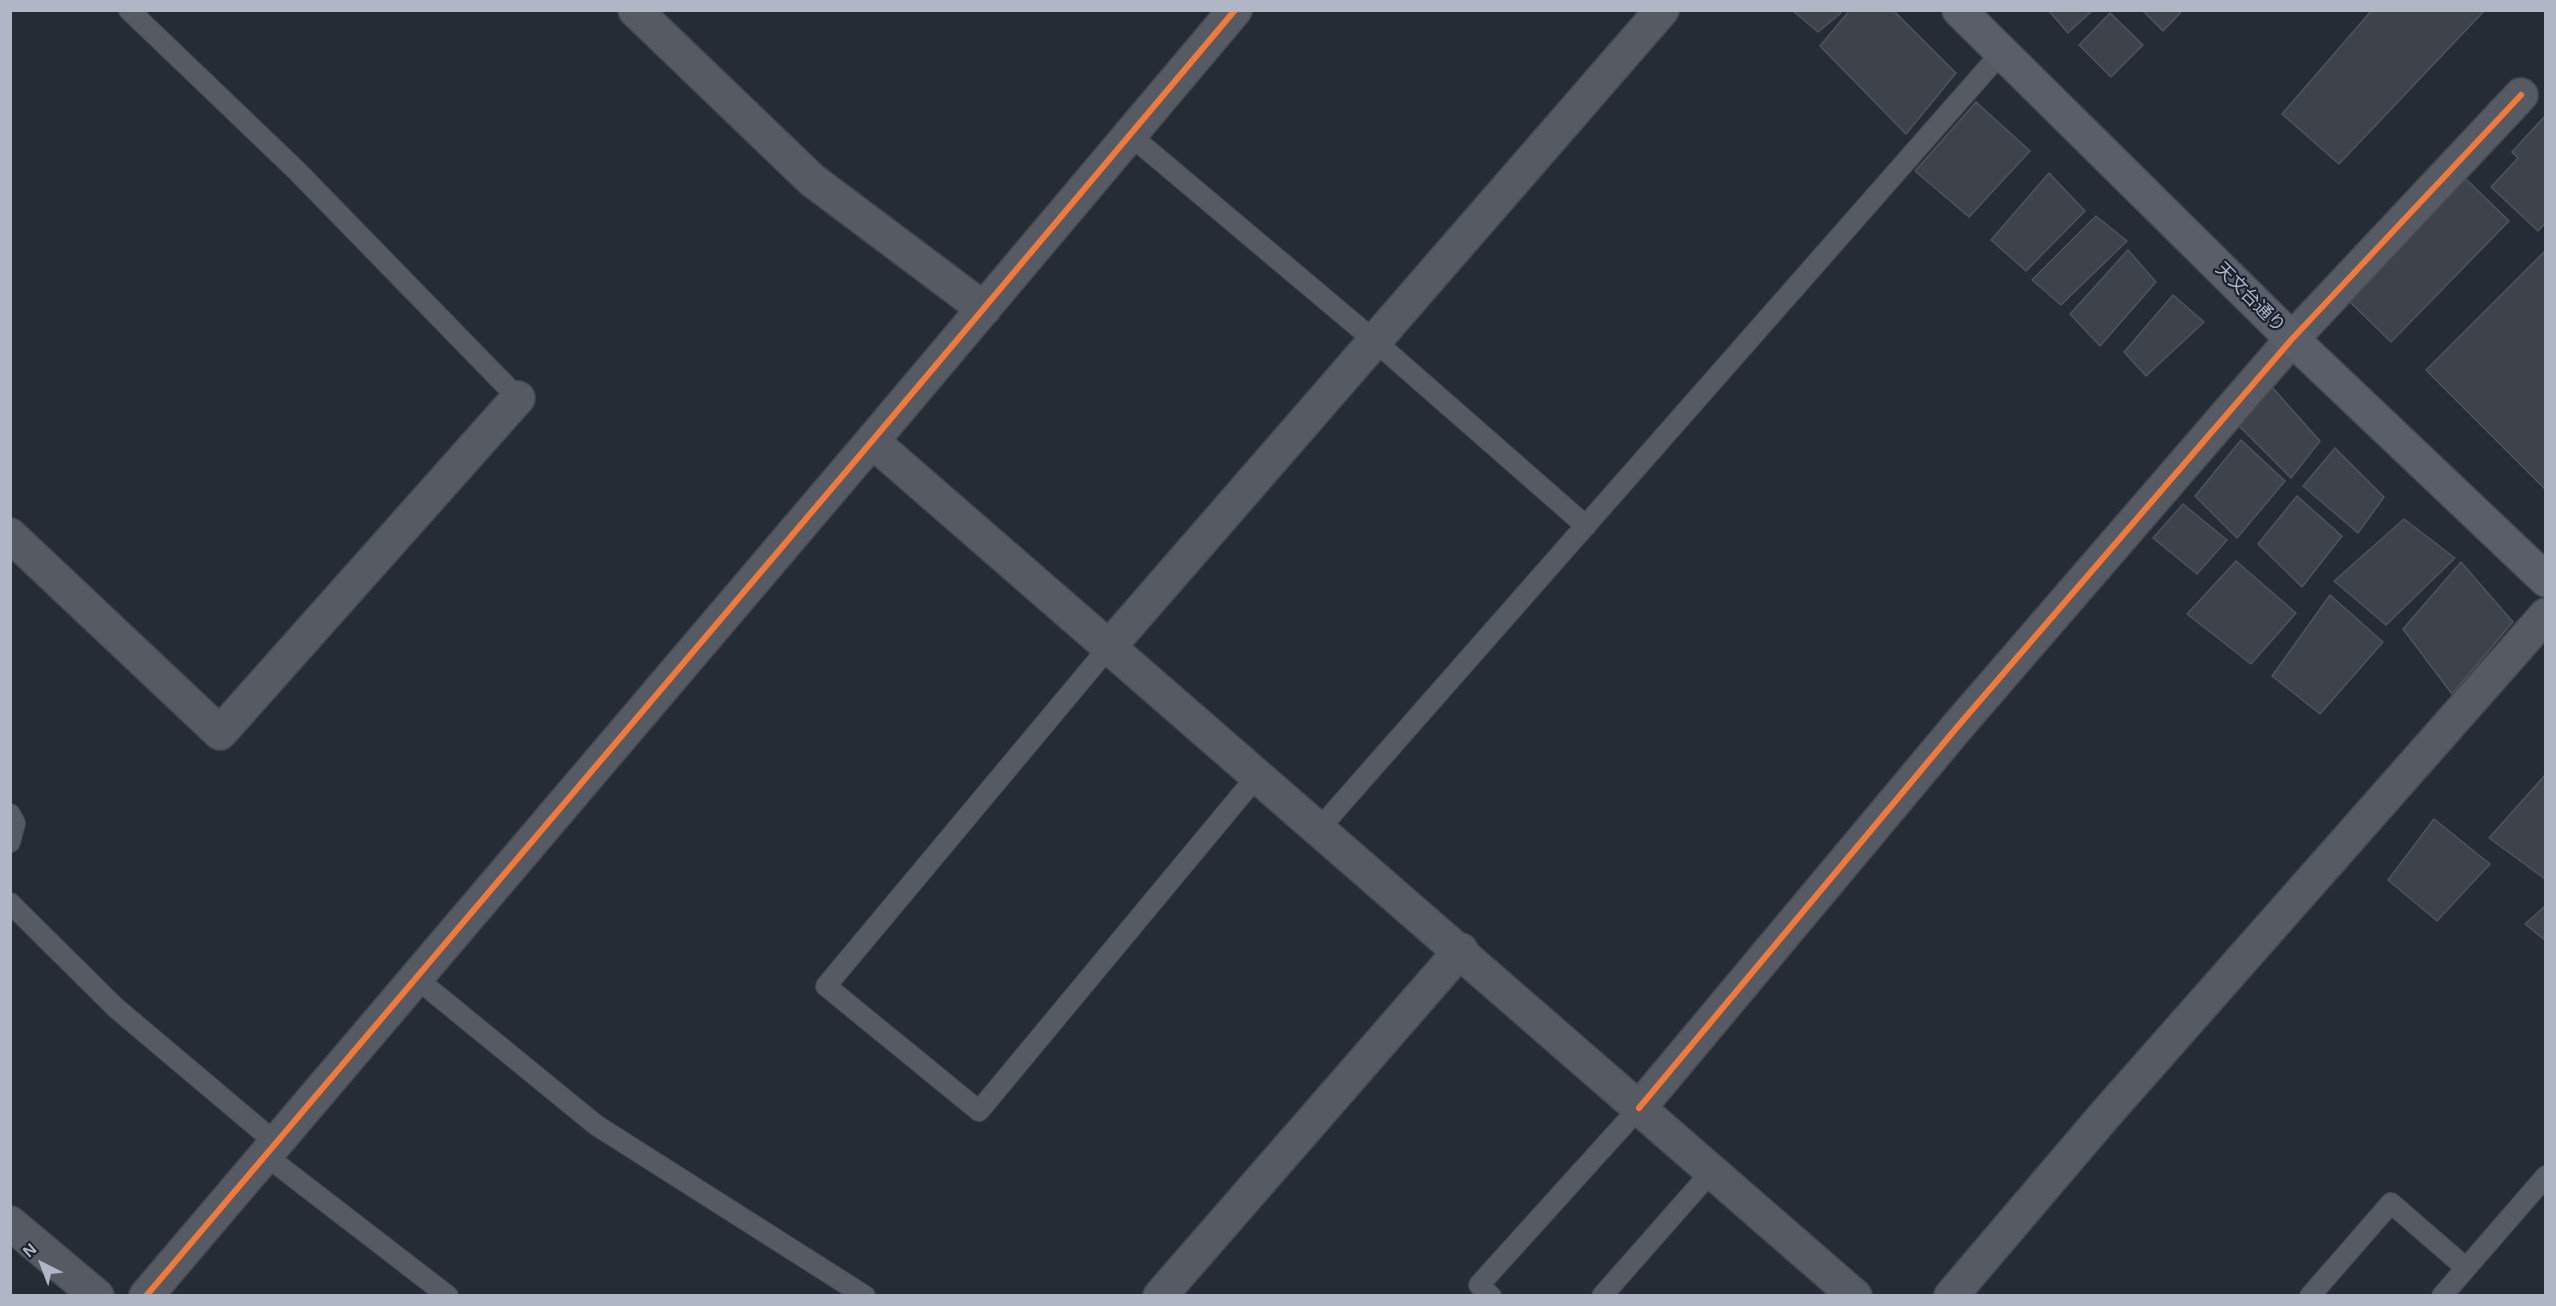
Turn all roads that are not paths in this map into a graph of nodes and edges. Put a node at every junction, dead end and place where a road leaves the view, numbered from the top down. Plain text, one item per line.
1 (129, 10) edge
2 (635, 10) edge
3 (1235, 10) edge
4 (1662, 10) edge
5 (1959, 10) edge
6 (2002, 52) junction
7 (2521, 95) dead end
8 (1130, 135) junction
9 (984, 309) junction
10 (2292, 339) junction
11 (1376, 342) junction
12 (518, 398) joint
13 (872, 441) junction
14 (1586, 526) junction
15 (10, 535) edge
16 (2546, 580) edge
17 (2546, 615) edge
18 (1109, 647) junction
19 (1257, 776) junction
20 (10, 814) edge
21 (1319, 829) junction
22 (10, 842) edge
23 (10, 903) edge
24 (1461, 950) junction
25 (416, 978) junction
26 (1639, 1108) junction
27 (270, 1149) junction
28 (1712, 1171) junction
29 (2546, 1176) edge
30 (10, 1223) edge
31 (2466, 1268) junction
32 (1172, 1291) edge
33 (97, 1296) edge
34 (146, 1296) edge
35 (448, 1296) edge
36 (865, 1296) edge
37 (1491, 1296) edge
38 (1602, 1296) edge
39 (1855, 1296) edge
40 (1951, 1296) edge
41 (2310, 1296) edge
42 (2442, 1296) edge

1 - 12 lane
2 - 9 street
3 - 8 street
4 - 11 street
5 - 6 main road, 天文台通り
6 - 10 main road, 天文台通り
6 - 14 lane
7 - 10 street
8 - 9 street
8 - 11 lane
9 - 13 street
10 - 16 main road, 天文台通り
10 - 26 street
11 - 14 lane
11 - 18 street
12 - 15 street
13 - 18 street
13 - 25 street
14 - 21 lane
17 - 40 street
18 - 19 street
18 - 19 lane
19 - 21 street
20 - 22 lane
21 - 24 street
23 - 27 lane
24 - 26 street
24 - 32 street
25 - 27 street
25 - 36 lane
26 - 28 street
26 - 37 lane
27 - 34 street
27 - 35 lane
28 - 38 lane
28 - 39 street
29 - 31 lane
30 - 33 street
31 - 41 lane
31 - 42 lane

